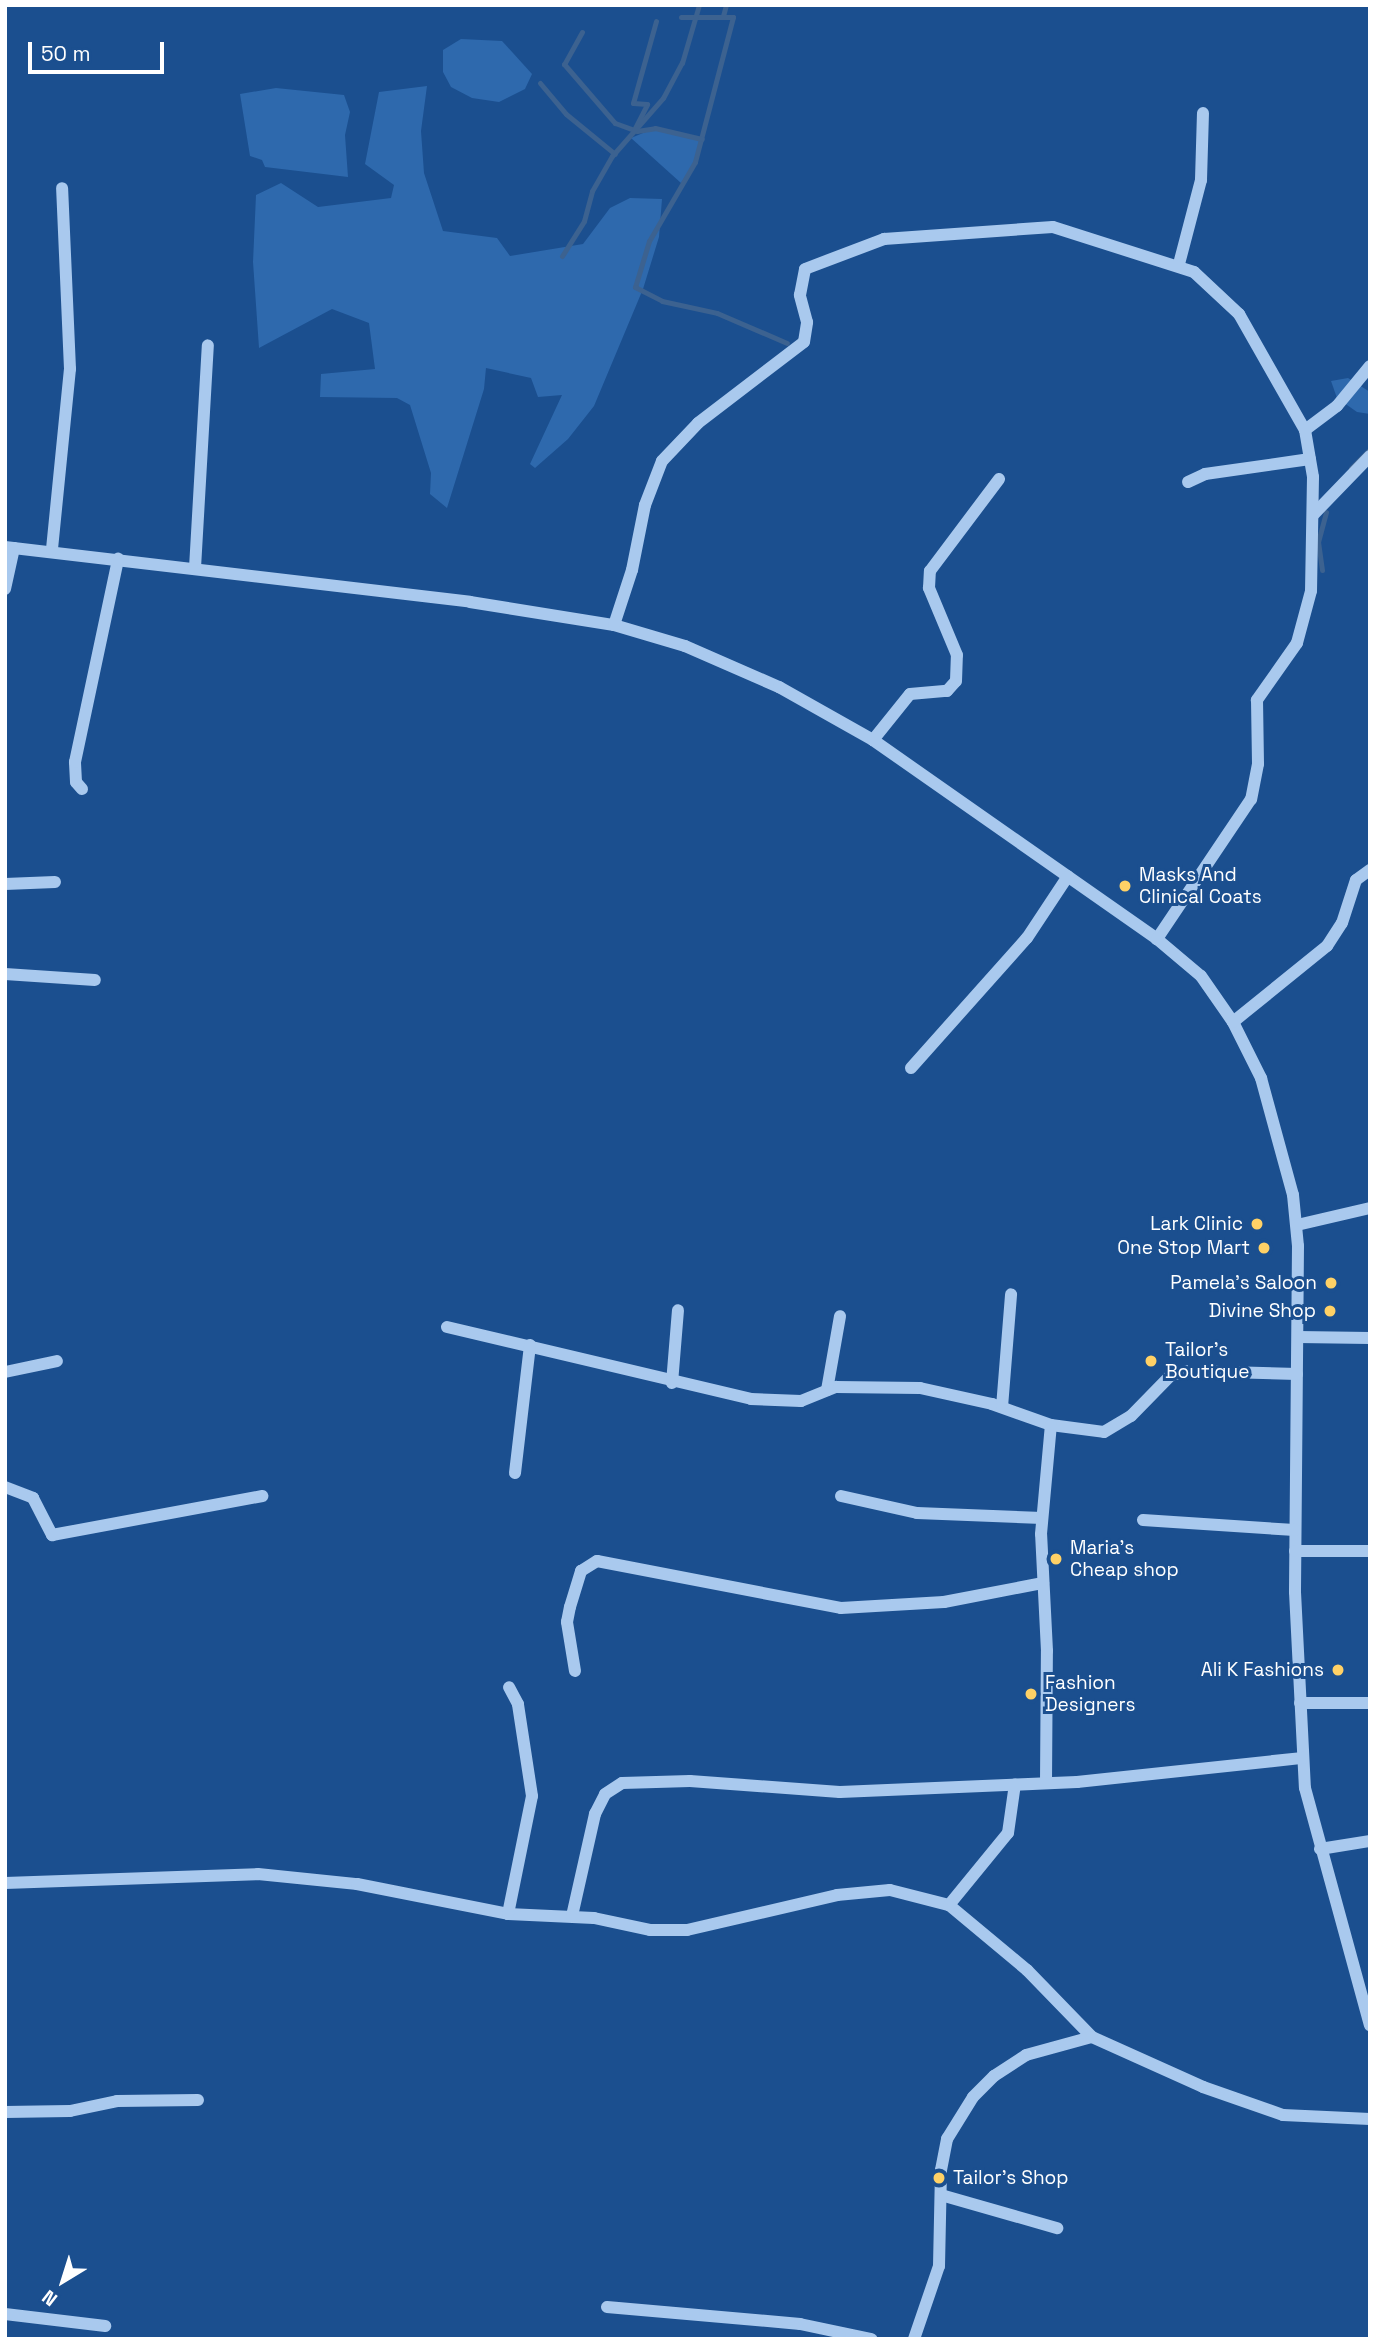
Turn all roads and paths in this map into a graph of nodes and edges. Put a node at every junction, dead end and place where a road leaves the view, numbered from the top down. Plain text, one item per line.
1 (1203, 113) dead end
2 (62, 188) dead end
3 (1179, 264) junction
4 (208, 345) dead end
5 (1370, 366) edge
6 (1305, 430) junction
7 (1370, 457) edge
8 (1310, 459) junction
9 (999, 479) dead end
10 (1188, 482) dead end
11 (1313, 514) junction
12 (10, 547) edge
13 (52, 549) junction
14 (118, 559) junction
15 (195, 568) junction
16 (5, 589) edge
17 (614, 625) junction
18 (873, 740) junction
19 (82, 789) dead end
20 (1370, 870) edge
21 (1068, 876) junction
22 (55, 882) dead end
23 (5, 884) edge
24 (1157, 939) junction
25 (5, 974) edge
26 (95, 979) dead end
27 (1233, 1022) junction
28 (911, 1068) dead end
29 (1370, 1208) edge
30 (1297, 1225) junction
31 (1011, 1294) dead end
32 (678, 1310) dead end
33 (840, 1316) dead end
34 (447, 1327) dead end
35 (1298, 1337) junction
36 (1370, 1338) edge
37 (530, 1345) junction
38 (57, 1361) dead end
39 (5, 1372) edge
40 (1297, 1374) junction
41 (672, 1383) junction
42 (827, 1390) junction
43 (1002, 1407) junction
44 (1051, 1425) junction
45 (514, 1473) dead end
46 (5, 1487) edge
47 (262, 1496) dead end
48 (841, 1496) dead end
49 (1042, 1518) junction
50 (1143, 1520) dead end
51 (1295, 1530) junction
52 (1295, 1551) junction
53 (1370, 1551) edge
54 (1043, 1583) junction
55 (575, 1671) dead end
56 (509, 1687) dead end
57 (1300, 1703) junction
58 (1370, 1703) edge
59 (1303, 1758) junction
60 (1046, 1782) junction
61 (1015, 1784) junction
62 (1370, 1841) edge
63 (1320, 1849) junction
64 (5, 1883) edge
65 (949, 1905) junction
66 (508, 1914) junction
67 (572, 1916) junction
68 (1367, 2004) edge
69 (1370, 2025) edge
70 (1093, 2037) junction
71 (198, 2100) dead end
72 (5, 2112) edge
73 (1370, 2119) edge
74 (941, 2195) junction
75 (1058, 2228) dead end
76 (607, 2307) dead end
77 (5, 2314) edge
78 (105, 2326) dead end
79 (871, 2339) edge
80 (914, 2339) edge

1 - 3 street
2 - 13 street
3 - 6 street
3 - 17 street
4 - 15 street
5 - 6 street
6 - 8 street
7 - 11 street
8 - 10 street
8 - 11 street
9 - 18 street
11 - 24 street
12 - 13 street
12 - 16 street
13 - 14 street
14 - 15 street
14 - 19 street
15 - 17 street
17 - 18 street
18 - 21 street
20 - 27 street
21 - 24 street
21 - 28 street
22 - 23 street
24 - 27 street
25 - 26 street
27 - 30 street
29 - 30 street
30 - 35 street
31 - 43 street
32 - 41 street
33 - 42 street
34 - 37 street
35 - 36 street
35 - 40 street
37 - 41 street
37 - 45 street
38 - 39 street
40 - 44 street
40 - 51 street
41 - 42 street
42 - 43 street
43 - 44 street
44 - 49 street
46 - 47 street
48 - 49 street
49 - 54 street
50 - 51 street
51 - 52 street
52 - 53 street
52 - 57 street
54 - 55 street
54 - 60 street
56 - 66 street
57 - 58 street
57 - 59 street
59 - 60 street
59 - 63 street
60 - 61 street
61 - 65 street
61 - 67 street
62 - 63 street
63 - 68 street
64 - 66 street
65 - 67 street
65 - 70 street
66 - 67 street
68 - 69 street
70 - 73 street
70 - 74 street
71 - 72 street
74 - 75 street
74 - 80 street
76 - 79 street
77 - 78 street

